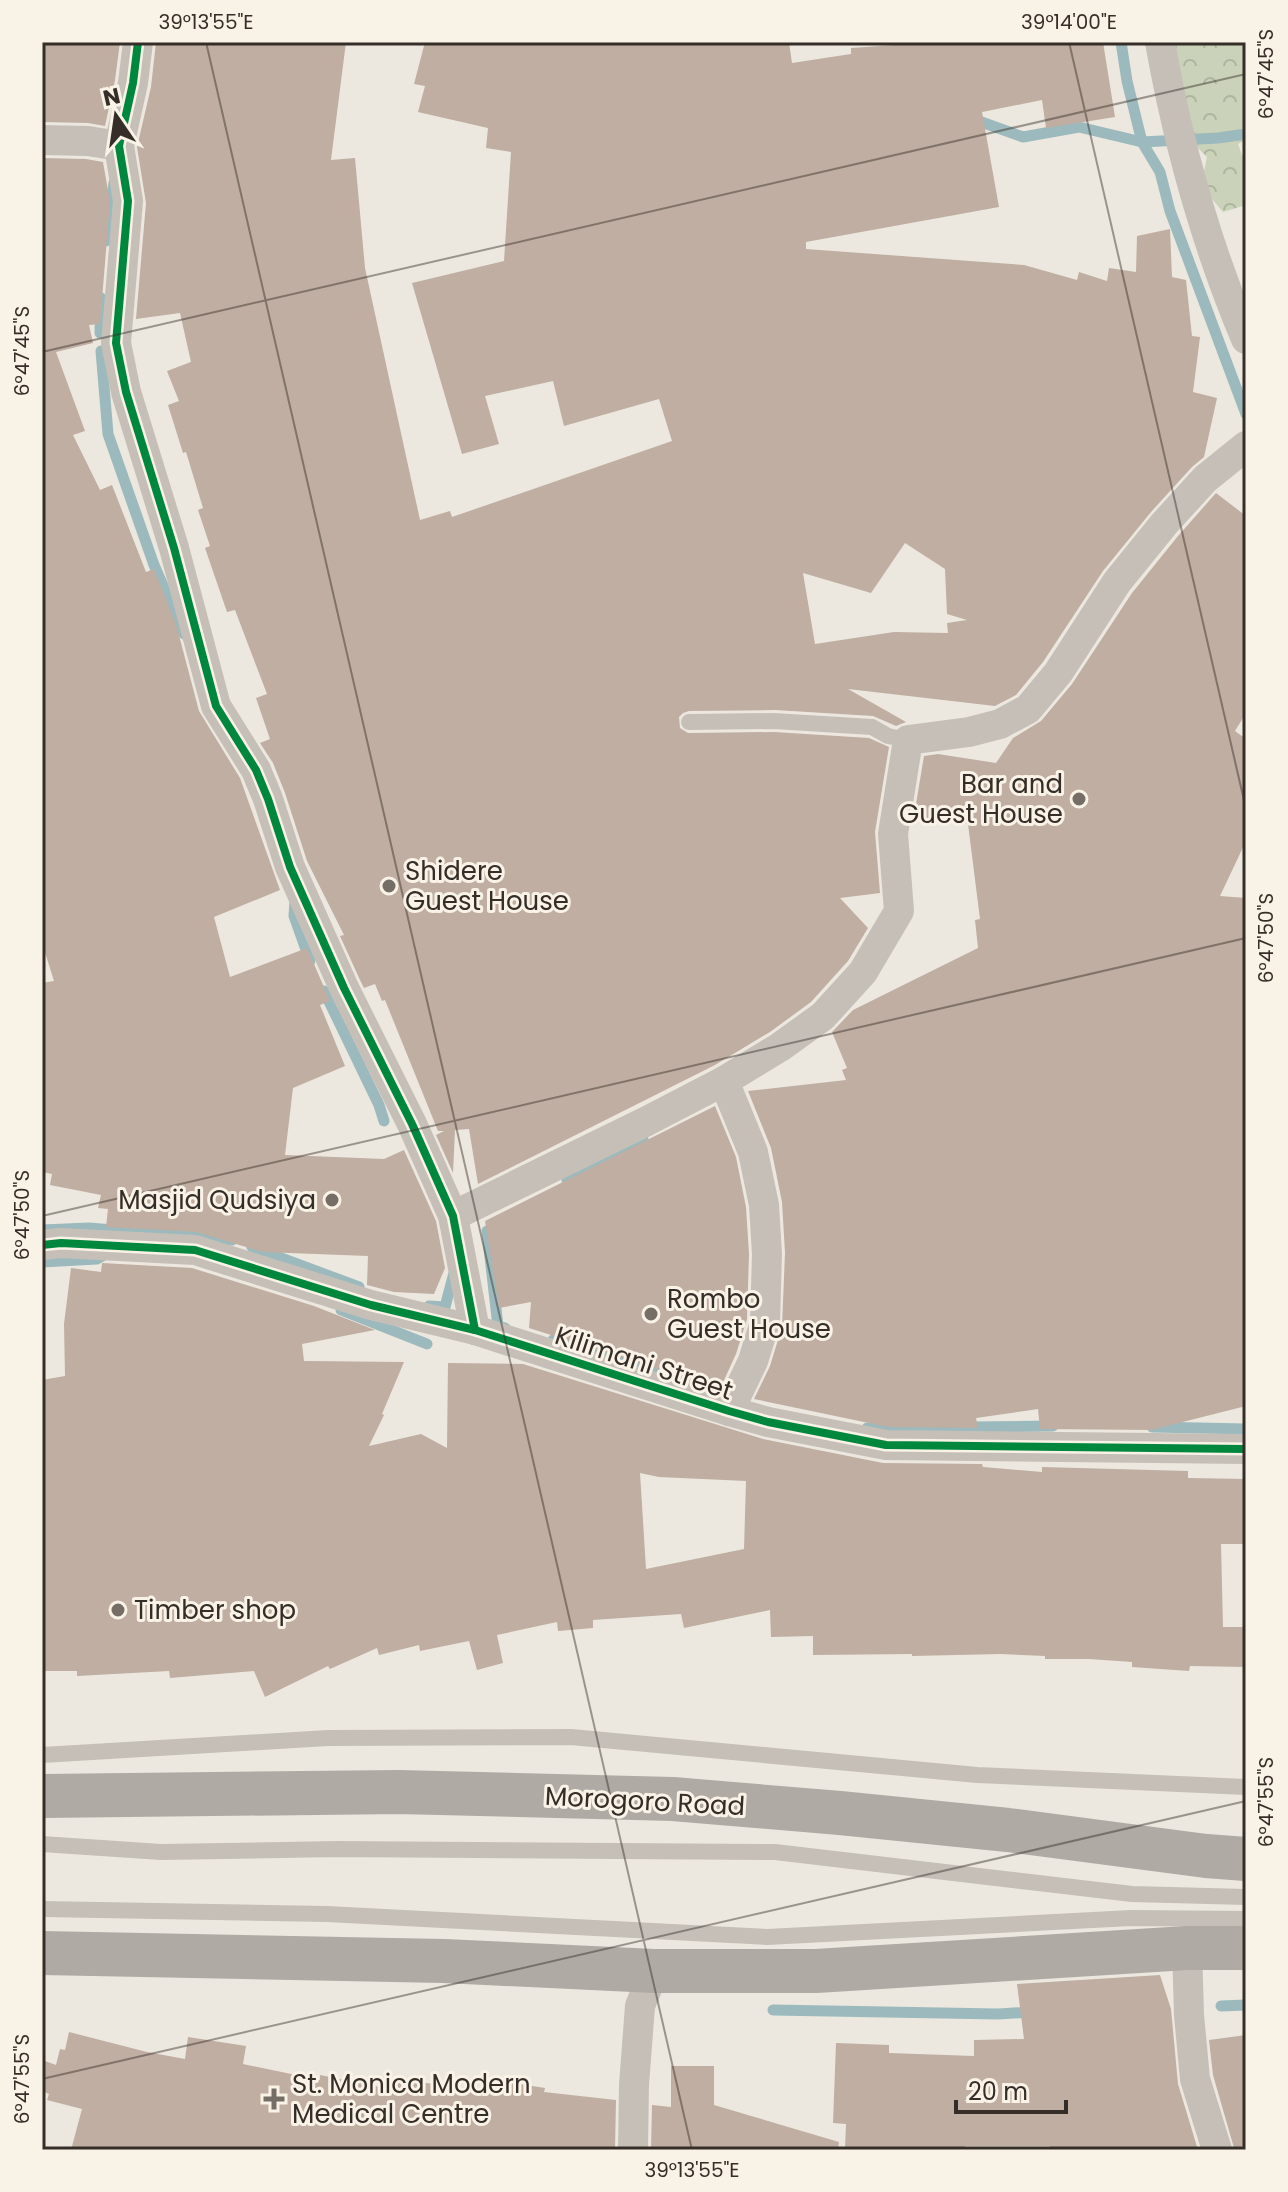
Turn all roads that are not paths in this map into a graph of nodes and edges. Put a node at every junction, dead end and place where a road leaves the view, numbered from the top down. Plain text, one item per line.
1 (138, 42) edge
2 (1160, 42) edge
3 (42, 140) edge
4 (119, 146) junction
5 (1246, 339) edge
6 (1246, 446) edge
7 (689, 722) dead end
8 (908, 740) junction
9 (724, 1081) junction
10 (453, 1216) junction
11 (42, 1245) edge
12 (475, 1330) junction
13 (729, 1411) junction
14 (1246, 1449) edge
15 (42, 1755) edge
16 (1246, 1787) edge
17 (42, 1796) edge
18 (42, 1844) edge
19 (1246, 1859) edge
20 (1246, 1897) edge
21 (42, 1909) edge
22 (1246, 1919) edge
23 (1187, 1948) junction
24 (1246, 1948) edge
25 (42, 1953) edge
26 (654, 1971) junction
27 (633, 2150) edge
28 (1217, 2150) edge

1 - 4 street
2 - 5 street
3 - 4 street
4 - 10 street
6 - 8 street
7 - 8 lane
8 - 9 street
9 - 10 street
9 - 13 street
10 - 12 street
11 - 12 street, Kilimani Street
12 - 13 street, Kilimani Street
13 - 14 street, Kilimani Street
15 - 16 lane
17 - 19 highway, Morogoro Road
18 - 20 lane, Morogoro Road
21 - 22 lane
23 - 24 highway
23 - 26 highway
23 - 28 street
25 - 26 highway
26 - 27 street

